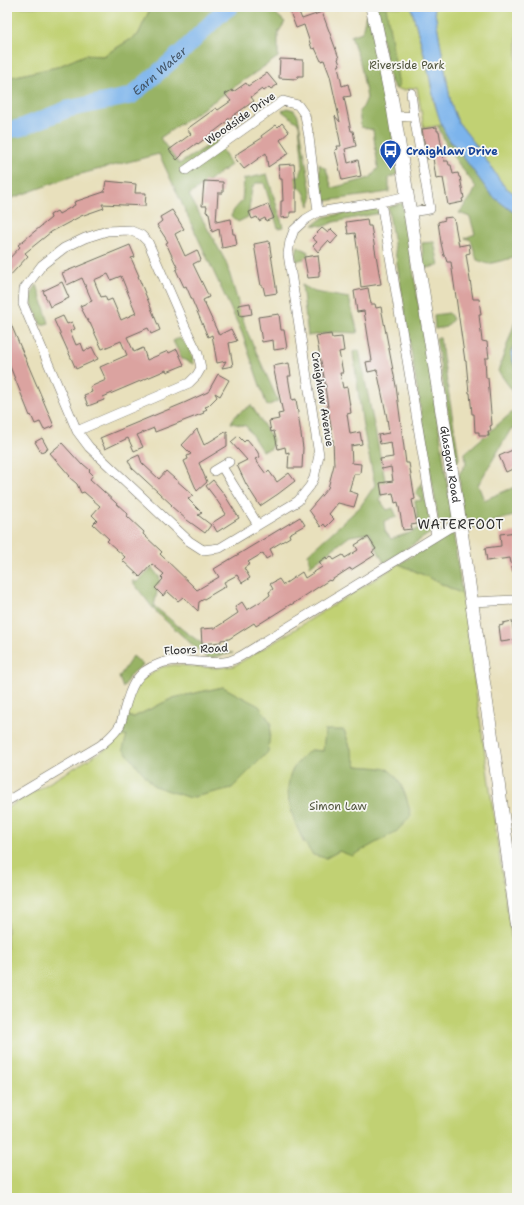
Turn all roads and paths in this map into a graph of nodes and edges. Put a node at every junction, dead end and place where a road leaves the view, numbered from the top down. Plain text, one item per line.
1 (372, 7) edge
2 (411, 93) dead end
3 (414, 116) junction
4 (395, 117) junction
5 (186, 170) dead end
6 (407, 196) junction
7 (381, 202) junction
8 (318, 212) junction
9 (410, 212) junction
10 (77, 431) junction
11 (222, 467) dead end
12 (460, 524) junction
13 (258, 525) junction
14 (436, 536) junction
15 (517, 600) edge
16 (472, 602) junction
17 (7, 801) edge
18 (517, 923) edge

1 - 4 main road, Glasgow Road
2 - 3 street
3 - 4 street
3 - 9 street
4 - 6 main road, Glasgow Road
5 - 8 street, Woodside Drive
6 - 7 street, Craighlaw Avenue
6 - 9 main road, Glasgow Road
7 - 8 street, Craighlaw Avenue
7 - 14 street
8 - 13 street, Craighlaw Avenue
9 - 12 main road, Glasgow Road
10 - 10 street, Craighlaw Avenue
10 - 13 street, Craighlaw Avenue
11 - 13 street
12 - 14 street, Floors Road
12 - 16 main road, Glasgow Road
14 - 17 street, Floors Road
15 - 16 street
16 - 18 main road, Glasgow Road

